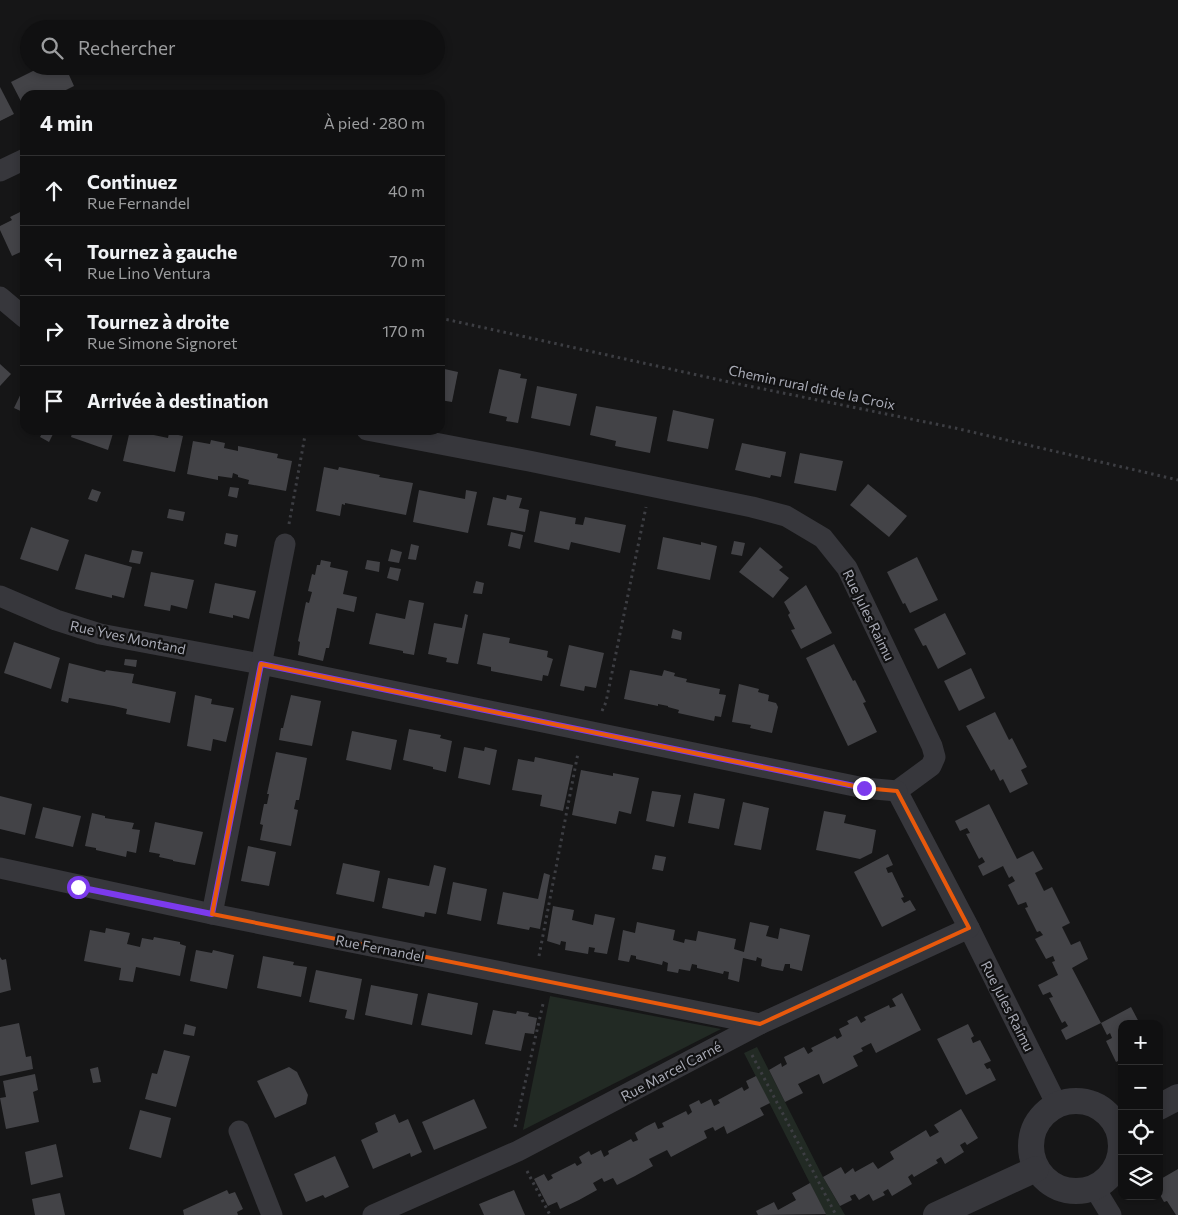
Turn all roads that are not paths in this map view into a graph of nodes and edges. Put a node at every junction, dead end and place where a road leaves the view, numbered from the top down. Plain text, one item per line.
1 (20, 161) edge
2 (0, 171) edge
3 (0, 297) edge
4 (20, 314) edge
5 (393, 435) edge
6 (285, 544) road end
7 (0, 596) edge
8 (261, 664) junction
9 (898, 791) junction
10 (0, 868) edge
11 (212, 914) junction
12 (969, 928) junction
13 (760, 1024) junction
14 (1178, 1097) edge
15 (1163, 1104) edge
16 (1057, 1105) junction
17 (1118, 1126) edge
18 (239, 1131) dead end
19 (1120, 1155) edge
20 (1036, 1169) junction
21 (1094, 1188) junction
22 (272, 1215) edge
23 (374, 1215) edge
24 (936, 1215) edge
25 (1111, 1215) edge

1 - 2 street
3 - 4 street
5 - 9 street, Rue Jules Raimu
6 - 8 street
7 - 8 street, Rue Yves Montand
8 - 9 street, Rue Yves Montand
8 - 11 street
9 - 12 street, Rue Jules Raimu
10 - 11 street, Rue Fernandel
11 - 13 street, Rue Fernandel
12 - 13 street, Rue Marcel Carné
12 - 16 street, Rue Jules Raimu
13 - 23 street, Rue Marcel Carné
14 - 15 street
16 - 17 street
16 - 20 street
18 - 22 street
19 - 21 street
20 - 21 street
20 - 24 street
21 - 25 street

